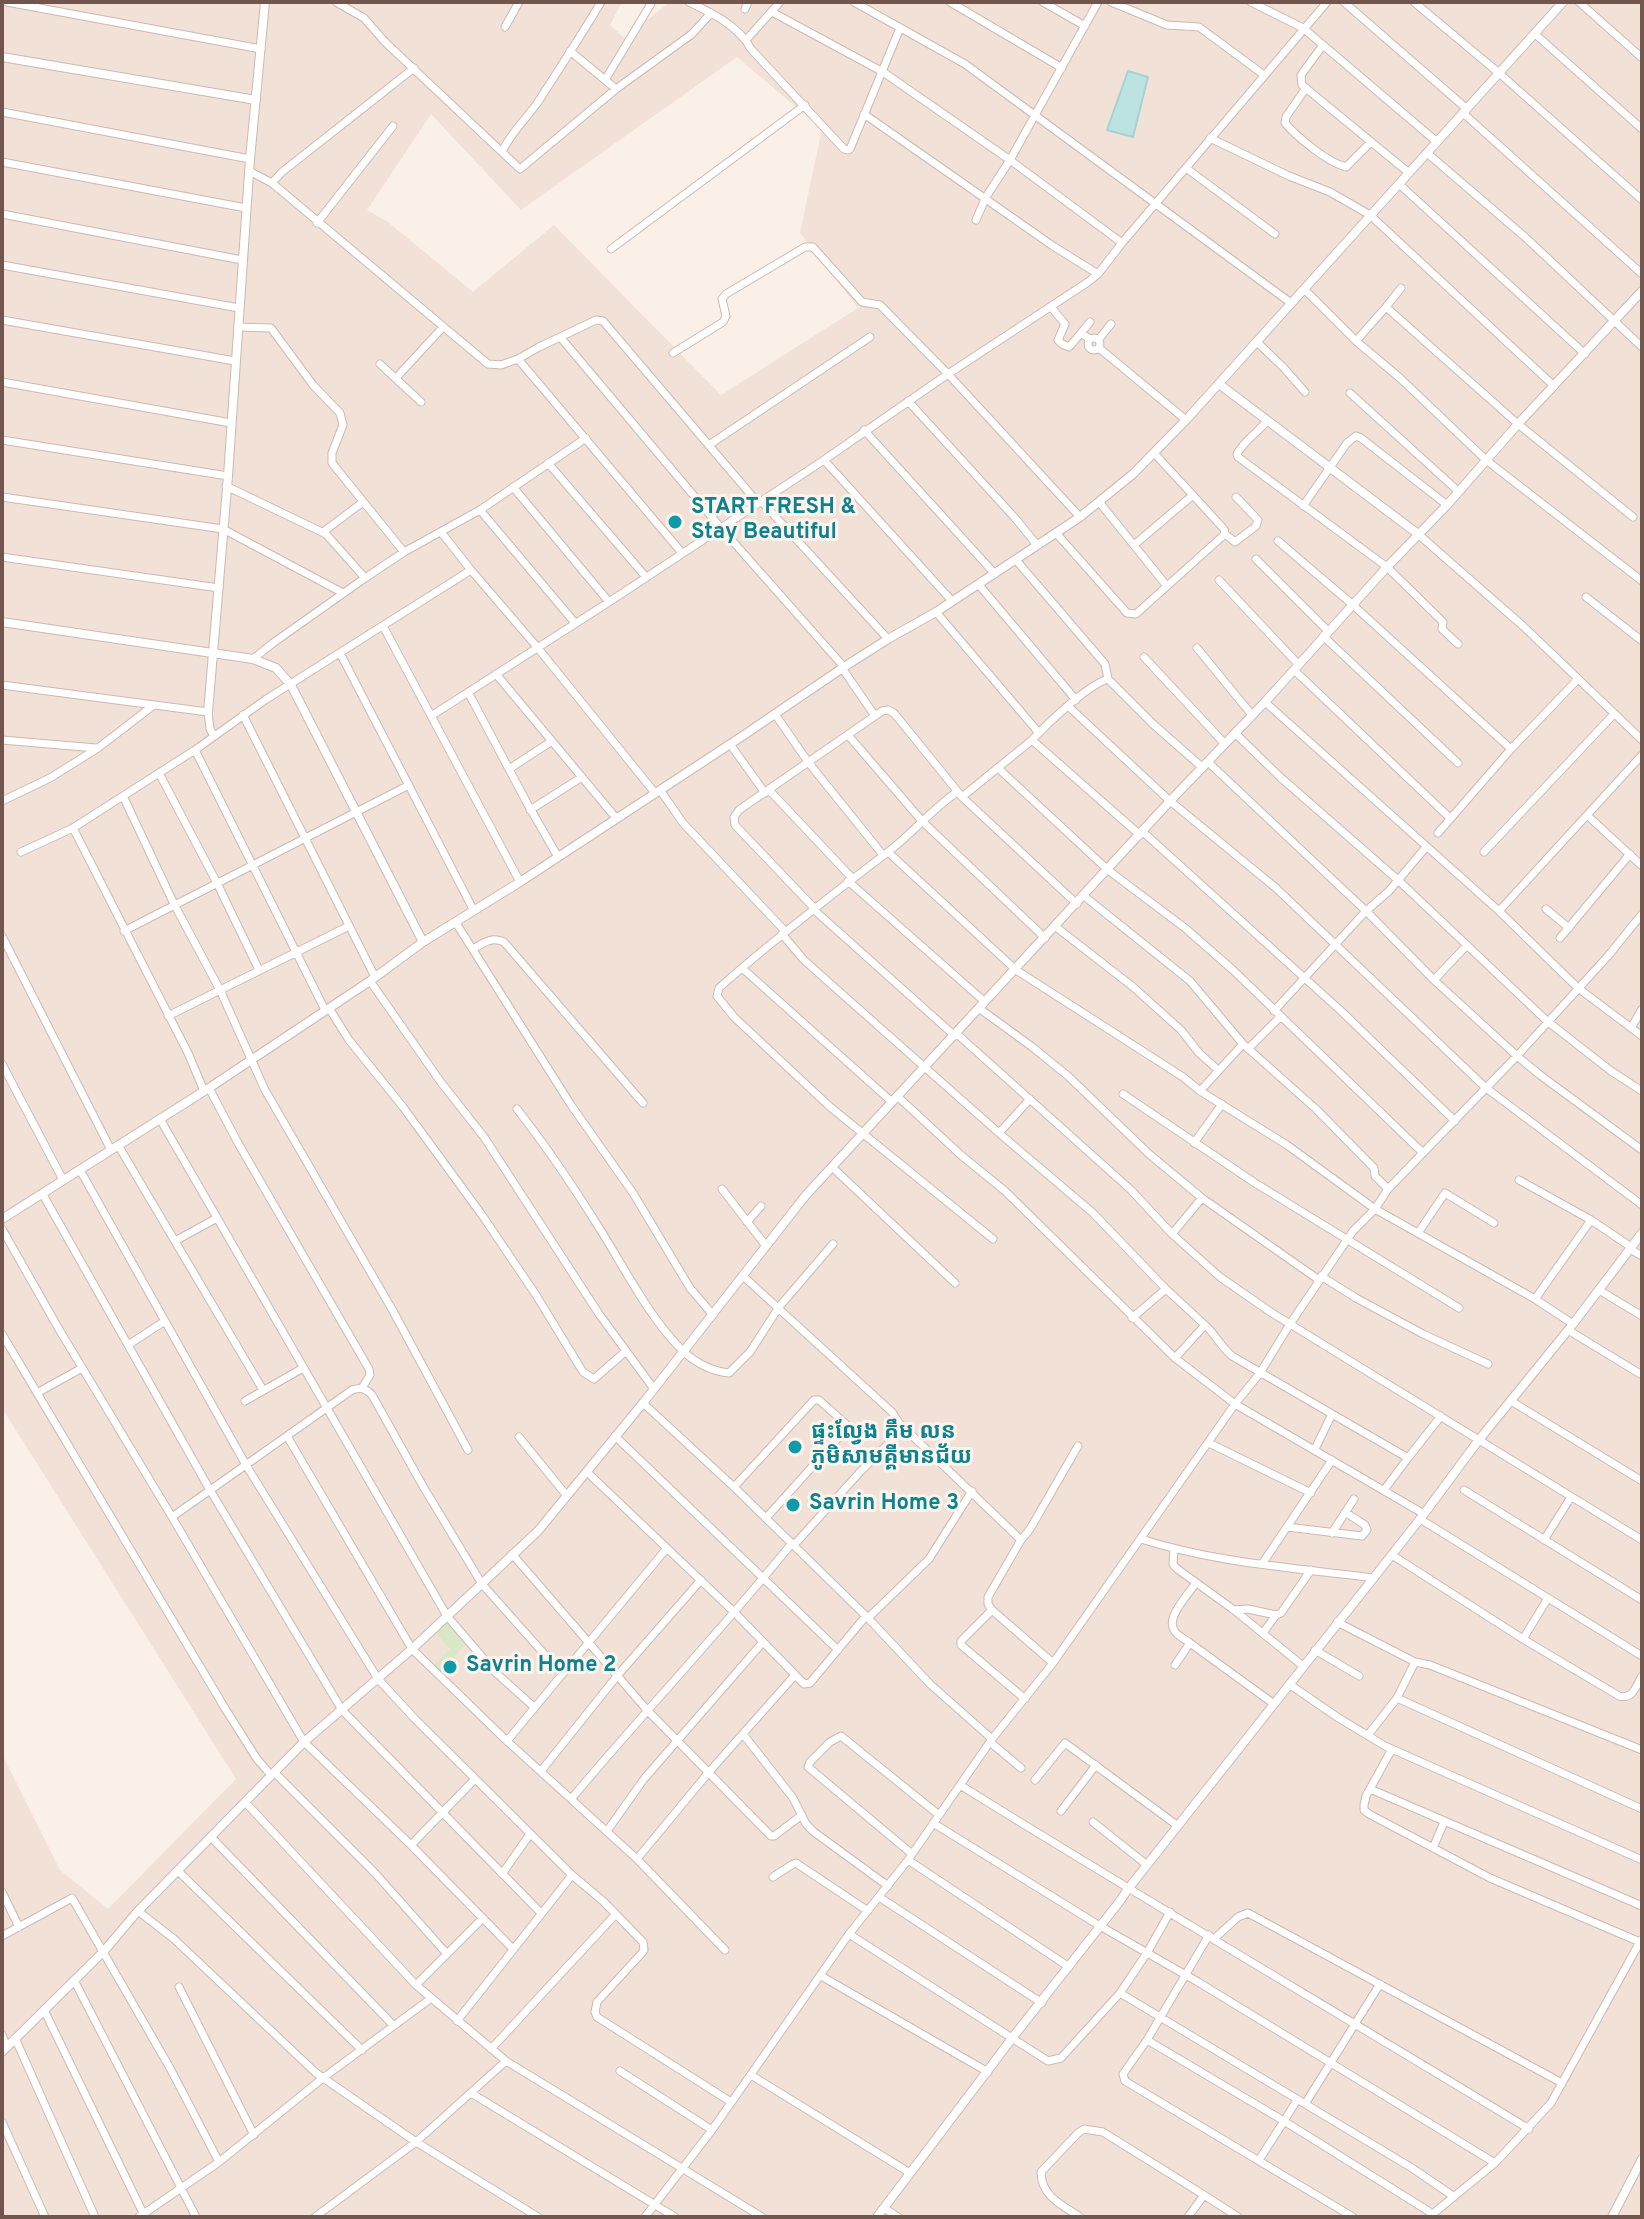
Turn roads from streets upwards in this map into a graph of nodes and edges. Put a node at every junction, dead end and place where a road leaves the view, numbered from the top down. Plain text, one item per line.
1 (7, 2) edge
2 (265, 2) edge
3 (336, 2) edge
4 (519, 2) edge
5 (601, 2) edge
6 (652, 2) edge
7 (689, 2) edge
8 (780, 2) edge
9 (854, 2) edge
10 (950, 2) edge
11 (1043, 2) edge
12 (1098, 2) edge
13 (1111, 2) edge
14 (1251, 2) edge
15 (1327, 2) edge
16 (1344, 2) edge
17 (1414, 2) edge
18 (1563, 2) edge
19 (1579, 2) edge
20 (772, 12) junction
21 (711, 13) junction
22 (1085, 26) junction
23 (505, 27) dead end
24 (900, 28) junction
25 (1303, 28) junction
26 (1535, 34) junction
27 (746, 40) junction
28 (1323, 45) junction
29 (261, 49) junction
30 (570, 51) junction
31 (2, 57) edge
32 (1642, 58) edge
33 (414, 68) junction
34 (1062, 68) junction
35 (883, 72) junction
36 (1499, 73) junction
37 (1264, 75) junction
38 (605, 80) junction
39 (1306, 88) junction
40 (616, 89) junction
41 (256, 100) junction
42 (805, 105) junction
43 (1465, 111) junction
44 (2, 112) edge
45 (864, 114) junction
46 (1034, 116) junction
47 (393, 126) dead end
48 (1642, 129) edge
49 (1210, 138) junction
50 (1371, 142) junction
51 (1437, 142) junction
52 (502, 152) junction
53 (1427, 153) junction
54 (250, 159) junction
55 (1010, 160) junction
56 (2, 162) edge
57 (1186, 168) junction
58 (249, 171) junction
59 (1409, 173) junction
60 (272, 183) junction
61 (1399, 184) junction
62 (986, 197) junction
63 (1642, 200) edge
64 (1156, 204) junction
65 (246, 208) junction
66 (2, 214) edge
67 (1370, 215) junction
68 (976, 220) dead end
69 (317, 223) junction
70 (1275, 234) dead end
71 (1122, 243) junction
72 (611, 249) dead end
73 (242, 260) junction
74 (2, 265) edge
75 (1098, 274) junction
76 (1642, 274) edge
77 (1401, 288) dead end
78 (1304, 289) junction
79 (1642, 291) edge
80 (1291, 303) junction
81 (1051, 307) junction
82 (1386, 307) junction
83 (239, 308) junction
84 (2, 320) edge
85 (1090, 322) dead end
86 (1614, 322) junction
87 (1111, 324) dead end
88 (238, 327) junction
89 (443, 327) junction
90 (1081, 333) junction
91 (870, 337) dead end
92 (561, 338) junction
93 (1356, 341) junction
94 (1096, 342) junction
95 (1257, 342) junction
96 (1642, 347) edge
97 (673, 353) dead end
98 (1585, 354) junction
99 (518, 359) junction
100 (235, 361) junction
101 (380, 364) dead end
102 (948, 374) junction
103 (396, 378) junction
104 (2, 382) edge
105 (1219, 384) junction
106 (1554, 386) junction
107 (1305, 392) dead end
108 (1350, 393) dead end
109 (908, 401) junction
110 (421, 402) dead end
111 (1186, 420) junction
112 (1267, 421) junction
113 (231, 423) junction
114 (1518, 424) junction
115 (864, 430) junction
116 (586, 438) junction
117 (2, 440) edge
118 (709, 445) junction
119 (1154, 453) junction
120 (824, 460) junction
121 (1486, 460) junction
122 (548, 463) junction
123 (1330, 468) junction
124 (228, 476) junction
125 (226, 486) junction
126 (513, 487) junction
127 (1458, 491) junction
128 (1193, 495) junction
129 (2, 497) edge
130 (1236, 497) dead end
131 (363, 502) junction
132 (760, 502) junction
133 (1100, 503) junction
134 (1447, 505) junction
135 (1303, 506) junction
136 (480, 510) junction
137 (1080, 517) junction
138 (1633, 517) dead end
139 (721, 528) junction
140 (223, 529) junction
141 (323, 532) junction
142 (441, 532) junction
143 (1056, 533) junction
144 (1225, 534) junction
145 (1418, 534) junction
146 (1278, 541) dead end
147 (1037, 545) junction
148 (1134, 545) junction
149 (404, 552) junction
150 (682, 553) junction
151 (2, 557) edge
152 (1256, 559) dead end
153 (1016, 560) junction
154 (1387, 567) junction
155 (471, 570) junction
156 (995, 574) junction
157 (646, 577) junction
158 (365, 578) junction
159 (1219, 580) dead end
160 (1642, 581) edge
161 (979, 585) junction
162 (1166, 585) junction
163 (219, 588) junction
164 (343, 593) junction
165 (1586, 597) dead end
166 (952, 601) junction
167 (609, 602) junction
168 (1353, 605) junction
169 (936, 612) junction
170 (2, 622) edge
171 (575, 623) junction
172 (383, 626) junction
173 (1326, 634) junction
174 (888, 639) junction
175 (1642, 641) edge
176 (1458, 644) dead end
177 (537, 647) junction
178 (1197, 648) dead end
179 (213, 653) junction
180 (340, 653) junction
181 (1144, 657) dead end
182 (253, 659) junction
183 (843, 667) junction
184 (1296, 667) junction
185 (496, 674) junction
186 (1108, 679) junction
187 (1578, 679) junction
188 (2, 685) edge
189 (291, 685) junction
190 (468, 692) junction
191 (1076, 700) junction
192 (1265, 702) junction
193 (154, 705) junction
194 (1068, 706) junction
195 (208, 712) junction
196 (775, 714) junction
197 (1614, 714) junction
198 (243, 715) junction
199 (1252, 715) junction
200 (431, 716) junction
201 (875, 716) junction
202 (1039, 733) junction
203 (1235, 733) junction
204 (848, 735) junction
205 (214, 736) junction
206 (2, 740) edge
207 (1032, 740) junction
208 (1642, 740) edge
209 (552, 741) junction
210 (730, 744) junction
211 (1225, 744) junction
212 (98, 748) junction
213 (1511, 749) junction
214 (195, 750) junction
215 (1642, 755) edge
216 (808, 762) junction
217 (1458, 763) dead end
218 (1205, 765) junction
219 (509, 769) junction
220 (999, 769) junction
221 (159, 773) junction
222 (582, 777) junction
223 (409, 785) junction
224 (657, 791) junction
225 (767, 791) junction
226 (960, 794) junction
227 (123, 796) junction
228 (2, 801) edge
229 (1170, 801) junction
230 (530, 810) junction
231 (356, 811) junction
232 (1588, 816) junction
233 (616, 818) junction
234 (1450, 818) junction
235 (922, 821) junction
236 (73, 828) junction
237 (1438, 833) dead end
238 (1141, 834) junction
239 (305, 837) junction
240 (1426, 847) junction
241 (21, 852) dead end
242 (1484, 852) dead end
243 (885, 854) junction
244 (1630, 854) junction
245 (558, 857) junction
246 (253, 865) junction
247 (1642, 866) edge
248 (1108, 870) junction
249 (850, 880) junction
250 (1398, 880) junction
251 (520, 882) junction
252 (217, 883) junction
253 (1084, 896) junction
254 (174, 904) junction
255 (1077, 904) junction
256 (814, 909) junction
257 (1546, 909) dead end
258 (474, 911) junction
259 (1366, 911) junction
260 (1499, 911) junction
261 (1642, 914) edge
262 (456, 923) junction
263 (349, 926) junction
264 (1056, 927) junction
265 (1569, 928) junction
266 (124, 931) junction
267 (784, 933) junction
268 (2, 936) edge
269 (1045, 938) junction
270 (1560, 938) dead end
271 (423, 942) junction
272 (1335, 945) junction
273 (1467, 945) junction
274 (473, 949) junction
275 (297, 951) junction
276 (742, 968) junction
277 (259, 970) junction
278 (1016, 970) junction
279 (1305, 978) junction
280 (372, 979) junction
281 (1434, 980) junction
282 (1578, 988) junction
283 (220, 990) junction
284 (982, 1006) junction
285 (327, 1009) junction
286 (1642, 1009) edge
287 (1277, 1014) junction
288 (168, 1016) junction
289 (1547, 1021) junction
290 (1631, 1028) junction
291 (956, 1035) junction
292 (1642, 1036) edge
293 (1246, 1046) junction
294 (1517, 1056) junction
295 (251, 1059) junction
296 (2, 1064) edge
297 (924, 1068) junction
298 (1218, 1070) junction
299 (1486, 1088) junction
300 (207, 1089) junction
301 (1200, 1091) junction
302 (1642, 1091) edge
303 (1123, 1094) dead end
304 (895, 1099) junction
305 (1030, 1099) junction
306 (643, 1103) dead end
307 (1222, 1104) junction
308 (517, 1109) dead end
309 (160, 1119) junction
310 (1455, 1121) junction
311 (999, 1133) junction
312 (863, 1134) junction
313 (1194, 1143) junction
314 (114, 1148) junction
315 (1642, 1150) edge
316 (1423, 1153) junction
317 (832, 1167) junction
318 (80, 1170) junction
319 (63, 1180) junction
320 (1519, 1180) dead end
321 (722, 1189) dead end
322 (1388, 1189) junction
323 (42, 1193) junction
324 (1202, 1198) junction
325 (1642, 1205) edge
326 (761, 1206) dead end
327 (1375, 1209) junction
328 (217, 1218) junction
329 (2, 1219) edge
330 (1591, 1220) junction
331 (747, 1222) junction
332 (1494, 1223) dead end
333 (2, 1229) edge
334 (1418, 1233) junction
335 (1642, 1233) edge
336 (1172, 1234) junction
337 (993, 1239) dead end
338 (1348, 1240) junction
339 (175, 1241) junction
340 (833, 1244) dead end
341 (766, 1246) junction
342 (1631, 1248) junction
343 (1642, 1256) edge
344 (743, 1276) junction
345 (1320, 1278) junction
346 (955, 1283) dead end
347 (1166, 1289) junction
348 (1599, 1290) junction
349 (1535, 1299) junction
350 (779, 1307) junction
351 (1459, 1308) dead end
352 (713, 1315) junction
353 (1642, 1316) edge
354 (1132, 1318) junction
355 (165, 1321) junction
356 (1290, 1324) junction
357 (1205, 1325) junction
358 (1571, 1327) junction
359 (2, 1334) edge
360 (128, 1345) junction
361 (626, 1351) junction
362 (683, 1351) junction
363 (1175, 1358) junction
364 (1488, 1364) dead end
365 (82, 1368) junction
366 (303, 1368) junction
367 (1260, 1373) junction
368 (1642, 1375) edge
369 (362, 1388) junction
370 (654, 1389) junction
371 (263, 1390) junction
372 (37, 1393) junction
373 (245, 1401) dead end
374 (1511, 1401) junction
375 (643, 1403) junction
376 (1235, 1404) junction
377 (326, 1409) junction
378 (1332, 1414) junction
379 (1441, 1416) junction
380 (899, 1423) junction
381 (287, 1436) junction
382 (615, 1436) junction
383 (519, 1437) dead end
384 (1478, 1441) junction
385 (1209, 1443) junction
386 (1078, 1446) dead end
387 (1315, 1449) junction
388 (468, 1450) dead end
389 (1408, 1458) junction
390 (1332, 1460) junction
391 (246, 1465) junction
392 (587, 1472) junction
393 (1642, 1481) edge
394 (734, 1487) junction
395 (210, 1490) junction
396 (1384, 1490) junction
397 (1464, 1490) dead end
398 (972, 1491) junction
399 (1311, 1493) junction
400 (567, 1496) junction
401 (1571, 1497) junction
402 (1354, 1499) dead end
403 (1345, 1512) junction
404 (172, 1517) junction
405 (1422, 1517) junction
406 (766, 1518) junction
407 (1287, 1527) junction
408 (1332, 1533) junction
409 (1141, 1539) junction
410 (1021, 1540) junction
411 (1544, 1540) junction
412 (1642, 1540) edge
413 (793, 1544) junction
414 (667, 1548) junction
415 (1174, 1549) junction
416 (512, 1554) junction
417 (1392, 1555) junction
418 (1262, 1564) junction
419 (1311, 1570) junction
420 (1374, 1578) junction
421 (763, 1579) junction
422 (701, 1580) junction
423 (482, 1584) junction
424 (1195, 1584) junction
425 (1548, 1598) junction
426 (1642, 1600) edge
427 (992, 1610) junction
428 (1234, 1610) junction
429 (735, 1613) junction
430 (1276, 1615) junction
431 (447, 1616) junction
432 (867, 1617) junction
433 (1337, 1622) junction
434 (1263, 1633) junction
435 (1523, 1639) junction
436 (587, 1642) junction
437 (763, 1642) junction
438 (1190, 1643) junction
439 (412, 1649) junction
440 (838, 1650) junction
441 (1315, 1650) junction
442 (1642, 1656) edge
443 (1415, 1662) junction
444 (1053, 1663) junction
445 (1175, 1665) dead end
446 (1303, 1666) junction
447 (562, 1674) junction
448 (795, 1675) junction
449 (617, 1676) junction
450 (1359, 1676) dead end
451 (1642, 1676) edge
452 (378, 1679) junction
453 (1289, 1684) junction
454 (1397, 1698) junction
455 (1025, 1699) junction
456 (1274, 1704) junction
457 (534, 1707) junction
458 (342, 1710) junction
459 (647, 1710) junction
460 (743, 1734) junction
461 (1368, 1735) junction
462 (991, 1740) junction
463 (507, 1741) junction
464 (678, 1741) junction
465 (304, 1742) junction
466 (1392, 1749) junction
467 (1642, 1750) edge
468 (1096, 1765) junction
469 (1021, 1768) dead end
470 (541, 1771) junction
471 (709, 1772) junction
472 (273, 1773) junction
473 (475, 1779) junction
474 (1035, 1780) dead end
475 (960, 1785) junction
476 (1370, 1789) junction
477 (572, 1798) junction
478 (245, 1802) junction
479 (1642, 1809) edge
480 (1061, 1811) dead end
481 (441, 1813) junction
482 (802, 1815) junction
483 (939, 1815) junction
484 (1093, 1822) dead end
485 (1444, 1822) junction
486 (933, 1823) junction
487 (1178, 1826) junction
488 (607, 1831) junction
489 (530, 1834) junction
490 (211, 1837) junction
491 (411, 1845) junction
492 (1433, 1848) junction
493 (910, 1857) junction
494 (637, 1859) junction
495 (1642, 1860) edge
496 (1147, 1865) junction
497 (178, 1871) junction
498 (502, 1874) junction
499 (572, 1875) junction
500 (773, 1877) dead end
501 (888, 1886) junction
502 (1128, 1889) junction
503 (2, 1892) edge
504 (879, 1897) junction
505 (1642, 1906) edge
506 (138, 1911) junction
507 (868, 1911) junction
508 (1170, 1912) junction
509 (541, 1913) junction
510 (615, 1915) junction
511 (482, 1919) junction
512 (1100, 1926) junction
513 (19, 1927) junction
514 (849, 1934) junction
515 (2, 1936) edge
516 (1212, 1937) junction
517 (1641, 1941) edge
518 (513, 1949) junction
519 (725, 1950) dead end
520 (104, 1951) junction
521 (1147, 1953) junction
522 (447, 1954) junction
523 (1069, 1967) junction
524 (1186, 1975) junction
525 (821, 1976) junction
526 (74, 1980) junction
527 (1380, 1984) junction
528 (416, 1985) junction
529 (179, 1987) dead end
530 (1120, 1993) junction
531 (430, 1999) junction
532 (1042, 2003) junction
533 (44, 2010) junction
534 (1161, 2018) junction
535 (457, 2021) junction
536 (1356, 2024) junction
537 (393, 2025) junction
538 (2, 2035) edge
539 (1013, 2037) junction
540 (15, 2038) junction
541 (1147, 2040) junction
542 (4, 2049) edge
543 (491, 2049) junction
544 (362, 2050) junction
545 (506, 2061) junction
546 (1330, 2063) junction
547 (620, 2071) dead end
548 (988, 2072) junction
549 (751, 2075) junction
550 (323, 2078) junction
551 (1562, 2083) junction
552 (471, 2093) junction
553 (731, 2102) junction
554 (1301, 2102) junction
555 (1284, 2121) junction
556 (2, 2122) edge
557 (1529, 2129) junction
558 (712, 2130) junction
559 (254, 2135) junction
560 (416, 2142) junction
561 (1642, 2159) edge
562 (1259, 2160) junction
563 (219, 2162) junction
564 (1495, 2163) junction
565 (682, 2168) junction
566 (910, 2173) junction
567 (181, 2189) junction
568 (1204, 2195) junction
569 (1453, 2196) junction
570 (654, 2204) junction
571 (884, 2208) junction
572 (1431, 2215) edge
573 (143, 2216) edge
574 (45, 2217) edge
575 (95, 2217) edge
576 (196, 2217) edge
577 (315, 2217) edge
578 (538, 2217) edge
579 (645, 2217) edge
580 (675, 2217) edge
581 (762, 2217) edge
582 (877, 2217) edge
583 (898, 2217) edge
584 (1080, 2217) edge
585 (1188, 2217) edge
586 (1238, 2217) edge
587 (1353, 2217) edge
588 (1612, 2217) edge

1 - 29 street
2 - 29 street
3 - 33 street
4 - 23 street
5 - 30 street
6 - 38 street
7 - 21 street
8 - 20 street
9 - 24 street
10 - 34 street
11 - 22 street
12 - 22 street
13 - 37 street
14 - 25 street
15 - 25 street
16 - 43 street
17 - 36 street
18 - 26 street
19 - 32 street
20 - 27 street
20 - 35 street
21 - 27 street
21 - 40 street
22 - 34 street
24 - 35 street
24 - 46 street
25 - 28 street
25 - 37 street
26 - 36 street
26 - 48 street
27 - 42 street
28 - 39 street
28 - 51 street
29 - 41 street
30 - 38 street
30 - 52 street
31 - 41 street
33 - 52 street
33 - 60 street
34 - 46 street
35 - 45 street
35 - 55 street
36 - 43 street
36 - 63 street
37 - 49 street
38 - 40 street
39 - 50 street
39 - 50 street
40 - 52 street
41 - 54 street
42 - 45 street
42 - 72 street
43 - 51 street
43 - 76 street
44 - 54 street
45 - 62 street
46 - 55 street
46 - 64 street
47 - 69 street
49 - 57 street
49 - 67 street
50 - 59 street
51 - 53 street
53 - 59 street
53 - 86 street
54 - 58 street
55 - 62 street
55 - 71 street
56 - 65 street
57 - 64 street
57 - 70 street
58 - 60 street
58 - 65 street
59 - 61 street
60 - 69 street
61 - 67 street
61 - 98 street
62 - 68 street
62 - 75 street
64 - 71 street
64 - 80 street
65 - 73 street
66 - 73 street
67 - 78 street
67 - 106 street
69 - 89 street
71 - 75 street
73 - 83 street
74 - 83 street
75 - 81 street
77 - 82 street
78 - 80 street
78 - 93 street
79 - 86 street
80 - 95 street
81 - 90 street
81 - 102 street
82 - 93 street
82 - 114 street
83 - 88 street
84 - 100 street
85 - 90 street
86 - 96 street
86 - 98 street
87 - 94 street
88 - 100 street
88 - 131 street
89 - 99 street
89 - 103 street
90 - 94 street
91 - 118 street
92 - 99 street
92 - 118 street
92 - 139 street
93 - 121 street
94 - 111 street
95 - 105 street
95 - 107 street
97 - 102 street
98 - 106 street
99 - 116 street
100 - 113 street
101 - 103 street
102 - 109 street
102 - 137 street
103 - 110 street
104 - 113 street
105 - 111 street
105 - 112 street
106 - 114 street
108 - 127 street
109 - 115 street
109 - 147 street
111 - 119 street
112 - 123 street
112 - 135 street
113 - 124 street
114 - 121 street
114 - 138 street
115 - 120 street
115 - 156 street
116 - 122 street
116 - 150 street
117 - 124 street
118 - 132 street
119 - 128 street
119 - 133 street
120 - 132 street
120 - 166 street
121 - 127 street
121 - 160 street
122 - 126 street
122 - 157 street
123 - 134 street
123 - 135 street
123 - 145 street
124 - 125 street
125 - 140 street
125 - 141 street
126 - 136 street
126 - 167 street
127 - 134 street
128 - 144 street
128 - 148 street
129 - 140 street
130 - 144 street
131 - 141 street
131 - 149 street
132 - 139 street
132 - 174 street
133 - 137 street
133 - 148 street
134 - 145 street
135 - 154 street
136 - 142 street
136 - 171 street
137 - 143 street
139 - 150 street
139 - 183 street
140 - 163 street
140 - 164 street
141 - 158 street
142 - 149 street
142 - 155 street
143 - 147 street
143 - 162 street
144 - 162 street
145 - 154 street
145 - 187 street
146 - 168 street
147 - 153 street
148 - 162 street
149 - 158 street
150 - 157 street
151 - 163 street
152 - 173 street
153 - 156 street
153 - 186 street
154 - 168 street
154 - 176 street
155 - 172 street
155 - 177 street
156 - 161 street
157 - 167 street
158 - 164 street
159 - 184 street
161 - 166 street
161 - 191 street
163 - 179 street
164 - 182 street
165 - 175 street
166 - 169 street
167 - 171 street
168 - 173 street
168 - 213 street
169 - 174 street
169 - 202 street
170 - 179 street
171 - 177 street
172 - 180 street
172 - 200 street
173 - 184 street
173 - 217 street
174 - 183 street
177 - 185 street
177 - 224 street
178 - 199 street
179 - 182 street
179 - 195 street
180 - 189 street
180 - 223 street
181 - 211 street
182 - 189 street
183 - 196 street
183 - 201 street
184 - 192 street
184 - 234 street
185 - 190 street
185 - 209 street
186 - 191 street
186 - 218 street
187 - 197 street
187 - 213 street
188 - 193 street
189 - 198 street
189 - 231 street
190 - 200 street
190 - 219 street
191 - 194 street
192 - 199 street
192 - 240 street
193 - 195 street
193 - 212 street
194 - 202 street
194 - 229 street
195 - 205 street
196 - 210 street
196 - 216 street
197 - 208 street
197 - 242 street
198 - 205 street
198 - 239 street
199 - 203 street
200 - 251 street
201 - 204 street
201 - 226 street
202 - 207 street
203 - 211 street
203 - 250 street
204 - 216 street
204 - 235 street
205 - 214 street
206 - 212 street
207 - 220 street
207 - 238 street
209 - 219 street
209 - 222 street
210 - 224 street
210 - 225 street
211 - 218 street
212 - 228 street
213 - 234 street
214 - 221 street
214 - 246 street
215 - 232 street
216 - 225 street
216 - 243 street
218 - 229 street
218 - 259 street
219 - 230 street
220 - 226 street
220 - 248 street
221 - 227 street
221 - 252 street
222 - 230 street
222 - 233 street
223 - 231 street
223 - 258 street
224 - 233 street
224 - 267 street
225 - 249 street
225 - 256 street
226 - 235 street
226 - 255 street
227 - 236 street
227 - 254 street
229 - 238 street
229 - 272 street
230 - 245 street
231 - 239 street
231 - 271 street
232 - 244 street
232 - 260 street
233 - 245 street
234 - 237 street
235 - 243 street
235 - 269 street
236 - 241 street
236 - 266 street
238 - 248 street
238 - 279 street
239 - 246 street
239 - 263 street
240 - 250 street
240 - 260 street
243 - 249 street
243 - 278 street
244 - 247 street
244 - 265 street
245 - 251 street
246 - 252 street
246 - 275 street
248 - 253 street
248 - 287 street
249 - 256 street
249 - 284 street
250 - 259 street
250 - 273 street
251 - 258 street
252 - 254 street
252 - 277 street
253 - 255 street
253 - 293 street
254 - 266 street
254 - 283 street
255 - 264 street
256 - 267 street
256 - 291 street
257 - 265 street
258 - 262 street
259 - 272 street
259 - 281 street
260 - 282 street
261 - 282 street
262 - 271 street
262 - 274 street
263 - 275 street
263 - 280 street
264 - 269 street
264 - 298 street
265 - 270 street
266 - 288 street
267 - 276 street
267 - 297 street
268 - 314 street
269 - 278 street
271 - 280 street
272 - 279 street
272 - 299 street
273 - 281 street
273 - 289 street
274 - 306 street
274 - 352 street
275 - 277 street
275 - 285 street
276 - 304 street
276 - 312 street
277 - 283 street
278 - 284 street
278 - 301 street
279 - 287 street
279 - 310 street
280 - 285 street
280 - 361 street
281 - 294 street
282 - 289 street
282 - 290 street
283 - 288 street
283 - 295 street
284 - 291 street
284 - 324 street
285 - 295 street
285 - 361 street
286 - 290 street
287 - 293 street
287 - 316 street
288 - 300 street
289 - 294 street
289 - 302 street
290 - 292 street
291 - 297 street
291 - 305 street
293 - 298 street
293 - 322 street
294 - 299 street
294 - 315 street
295 - 300 street
295 - 388 street
296 - 319 street
297 - 304 street
297 - 311 street
298 - 301 street
299 - 310 street
299 - 325 street
300 - 309 street
300 - 369 street
301 - 307 street
303 - 313 street
304 - 312 street
304 - 354 street
305 - 311 street
305 - 336 street
307 - 313 street
307 - 327 street
308 - 362 street
309 - 314 street
309 - 328 street
310 - 316 street
311 - 347 street
312 - 317 street
312 - 337 street
313 - 338 street
314 - 318 street
314 - 339 street
316 - 322 street
317 - 341 street
317 - 346 street
318 - 319 street
318 - 355 street
319 - 323 street
320 - 330 street
321 - 331 street
322 - 327 street
323 - 329 street
323 - 360 street
324 - 336 street
324 - 345 street
326 - 331 street
327 - 334 street
327 - 338 street
328 - 339 street
328 - 366 street
330 - 342 street
330 - 349 street
331 - 341 street
332 - 334 street
333 - 365 street
334 - 349 street
335 - 342 street
336 - 356 street
338 - 345 street
338 - 351 street
339 - 371 street
340 - 350 street
341 - 344 street
342 - 343 street
342 - 348 street
344 - 350 street
344 - 352 street
345 - 356 street
345 - 364 street
347 - 354 street
347 - 357 street
348 - 353 street
348 - 358 street
349 - 358 street
350 - 362 street
350 - 380 street
352 - 362 street
354 - 363 street
355 - 360 street
355 - 391 street
356 - 367 street
356 - 379 street
357 - 363 street
357 - 367 street
358 - 368 street
358 - 374 street
359 - 372 street
360 - 395 street
361 - 370 street
362 - 370 street
363 - 376 street
365 - 372 street
365 - 404 street
366 - 371 street
366 - 377 street
367 - 376 street
367 - 378 street
369 - 377 street
369 - 423 street
370 - 375 street
371 - 373 street
372 - 472 street
374 - 384 street
374 - 393 street
375 - 382 street
375 - 394 street
376 - 385 street
376 - 387 street
377 - 381 street
377 - 431 street
378 - 387 street
378 - 389 street
379 - 384 street
379 - 389 street
380 - 398 street
380 - 413 street
381 - 391 street
381 - 439 street
382 - 392 street
382 - 421 street
383 - 400 street
384 - 401 street
384 - 405 street
385 - 399 street
385 - 409 street
386 - 410 street
387 - 390 street
389 - 396 street
390 - 396 street
390 - 399 street
391 - 395 street
391 - 452 street
392 - 400 street
392 - 414 street
394 - 406 street
394 - 406 street
395 - 404 street
395 - 458 street
396 - 405 street
397 - 411 street
398 - 410 street
398 - 432 street
399 - 407 street
400 - 416 street
401 - 411 street
401 - 412 street
402 - 403 street
403 - 408 street
403 - 408 street
404 - 465 street
405 - 417 street
405 - 425 street
406 - 413 street
407 - 408 street
407 - 418 street
409 - 415 street
409 - 444 street
410 - 427 street
411 - 426 street
413 - 421 street
413 - 432 street
414 - 422 street
414 - 436 street
415 - 418 street
415 - 424 street
416 - 423 street
416 - 436 street
417 - 420 street
417 - 435 street
418 - 419 street
419 - 420 street
419 - 430 street
420 - 433 street
421 - 429 street
421 - 440 street
422 - 429 street
422 - 449 street
423 - 431 street
423 - 447 street
424 - 428 street
424 - 438 street
425 - 435 street
425 - 442 street
427 - 444 street
427 - 455 street
428 - 430 street
428 - 434 street
429 - 437 street
429 - 459 street
430 - 434 street
431 - 439 street
431 - 457 street
432 - 440 street
432 - 462 street
433 - 441 street
433 - 443 street
434 - 446 street
435 - 451 street
436 - 447 street
436 - 449 street
437 - 448 street
437 - 464 street
438 - 445 street
438 - 456 street
439 - 452 street
439 - 463 street
440 - 448 street
441 - 446 street
441 - 450 street
443 - 454 street
443 - 467 street
444 - 455 street
446 - 453 street
447 - 457 street
448 - 460 street
449 - 459 street
449 - 470 street
452 - 458 street
452 - 473 street
453 - 456 street
453 - 461 street
454 - 461 street
454 - 479 street
455 - 462 street
456 - 487 street
457 - 463 street
458 - 465 street
458 - 481 street
459 - 464 street
459 - 477 street
460 - 471 street
460 - 482 street
461 - 466 street
462 - 469 street
462 - 475 street
463 - 470 street
464 - 471 street
464 - 488 street
465 - 472 street
465 - 491 street
466 - 476 street
466 - 495 street
468 - 474 street
468 - 480 street
468 - 487 street
470 - 477 street
471 - 482 street
471 - 494 street
472 - 478 street
472 - 522 street
473 - 481 street
473 - 489 street
475 - 483 street
475 - 502 street
476 - 485 street
476 - 492 street
477 - 488 street
478 - 490 street
478 - 528 street
481 - 491 street
481 - 498 street
482 - 501 street
483 - 486 street
483 - 493 street
484 - 496 street
485 - 492 street
485 - 505 street
486 - 493 street
486 - 512 street
487 - 496 street
488 - 494 street
489 - 498 street
489 - 499 street
490 - 497 street
490 - 537 street
491 - 511 street
492 - 517 street
493 - 501 street
493 - 523 street
494 - 519 street
496 - 502 street
497 - 506 street
497 - 544 street
498 - 509 street
499 - 509 street
499 - 510 street
500 - 507 street
501 - 504 street
502 - 508 street
502 - 512 street
503 - 513 street
504 - 507 street
504 - 532 street
506 - 520 street
506 - 550 street
507 - 514 street
508 - 516 street
508 - 521 street
509 - 518 street
510 - 543 street
510 - 553 street
511 - 518 street
511 - 522 street
512 - 521 street
512 - 523 street
513 - 515 street
513 - 520 street
514 - 525 street
514 - 539 street
516 - 524 street
516 - 527 street
516 - 536 street
517 - 551 street
518 - 535 street
520 - 526 street
520 - 563 street
521 - 524 street
521 - 530 street
522 - 528 street
523 - 532 street
524 - 534 street
524 - 546 street
525 - 548 street
525 - 549 street
526 - 533 street
526 - 567 street
527 - 536 street
527 - 551 street
528 - 531 street
529 - 559 street
530 - 534 street
530 - 539 street
531 - 535 street
531 - 537 street
532 - 539 street
533 - 540 street
533 - 573 street
534 - 541 street
534 - 554 street
535 - 543 street
536 - 546 street
536 - 557 street
537 - 544 street
538 - 542 street
539 - 548 street
540 - 542 street
540 - 575 street
541 - 555 street
541 - 562 street
543 - 545 street
544 - 550 street
545 - 552 street
545 - 565 street
546 - 554 street
546 - 564 street
547 - 558 street
548 - 566 street
549 - 553 street
549 - 566 street
550 - 559 street
550 - 560 street
551 - 557 street
552 - 560 street
552 - 570 street
553 - 558 street
554 - 555 street
554 - 569 street
555 - 562 street
555 - 572 street
556 - 574 street
557 - 564 street
558 - 565 street
559 - 563 street
560 - 577 street
560 - 578 street
561 - 588 street
562 - 587 street
563 - 567 street
564 - 569 street
565 - 570 street
565 - 581 street
566 - 571 street
567 - 573 street
567 - 576 street
568 - 584 street
568 - 585 street
568 - 586 street
569 - 572 street
570 - 579 street
570 - 580 street
571 - 582 street
571 - 583 street

